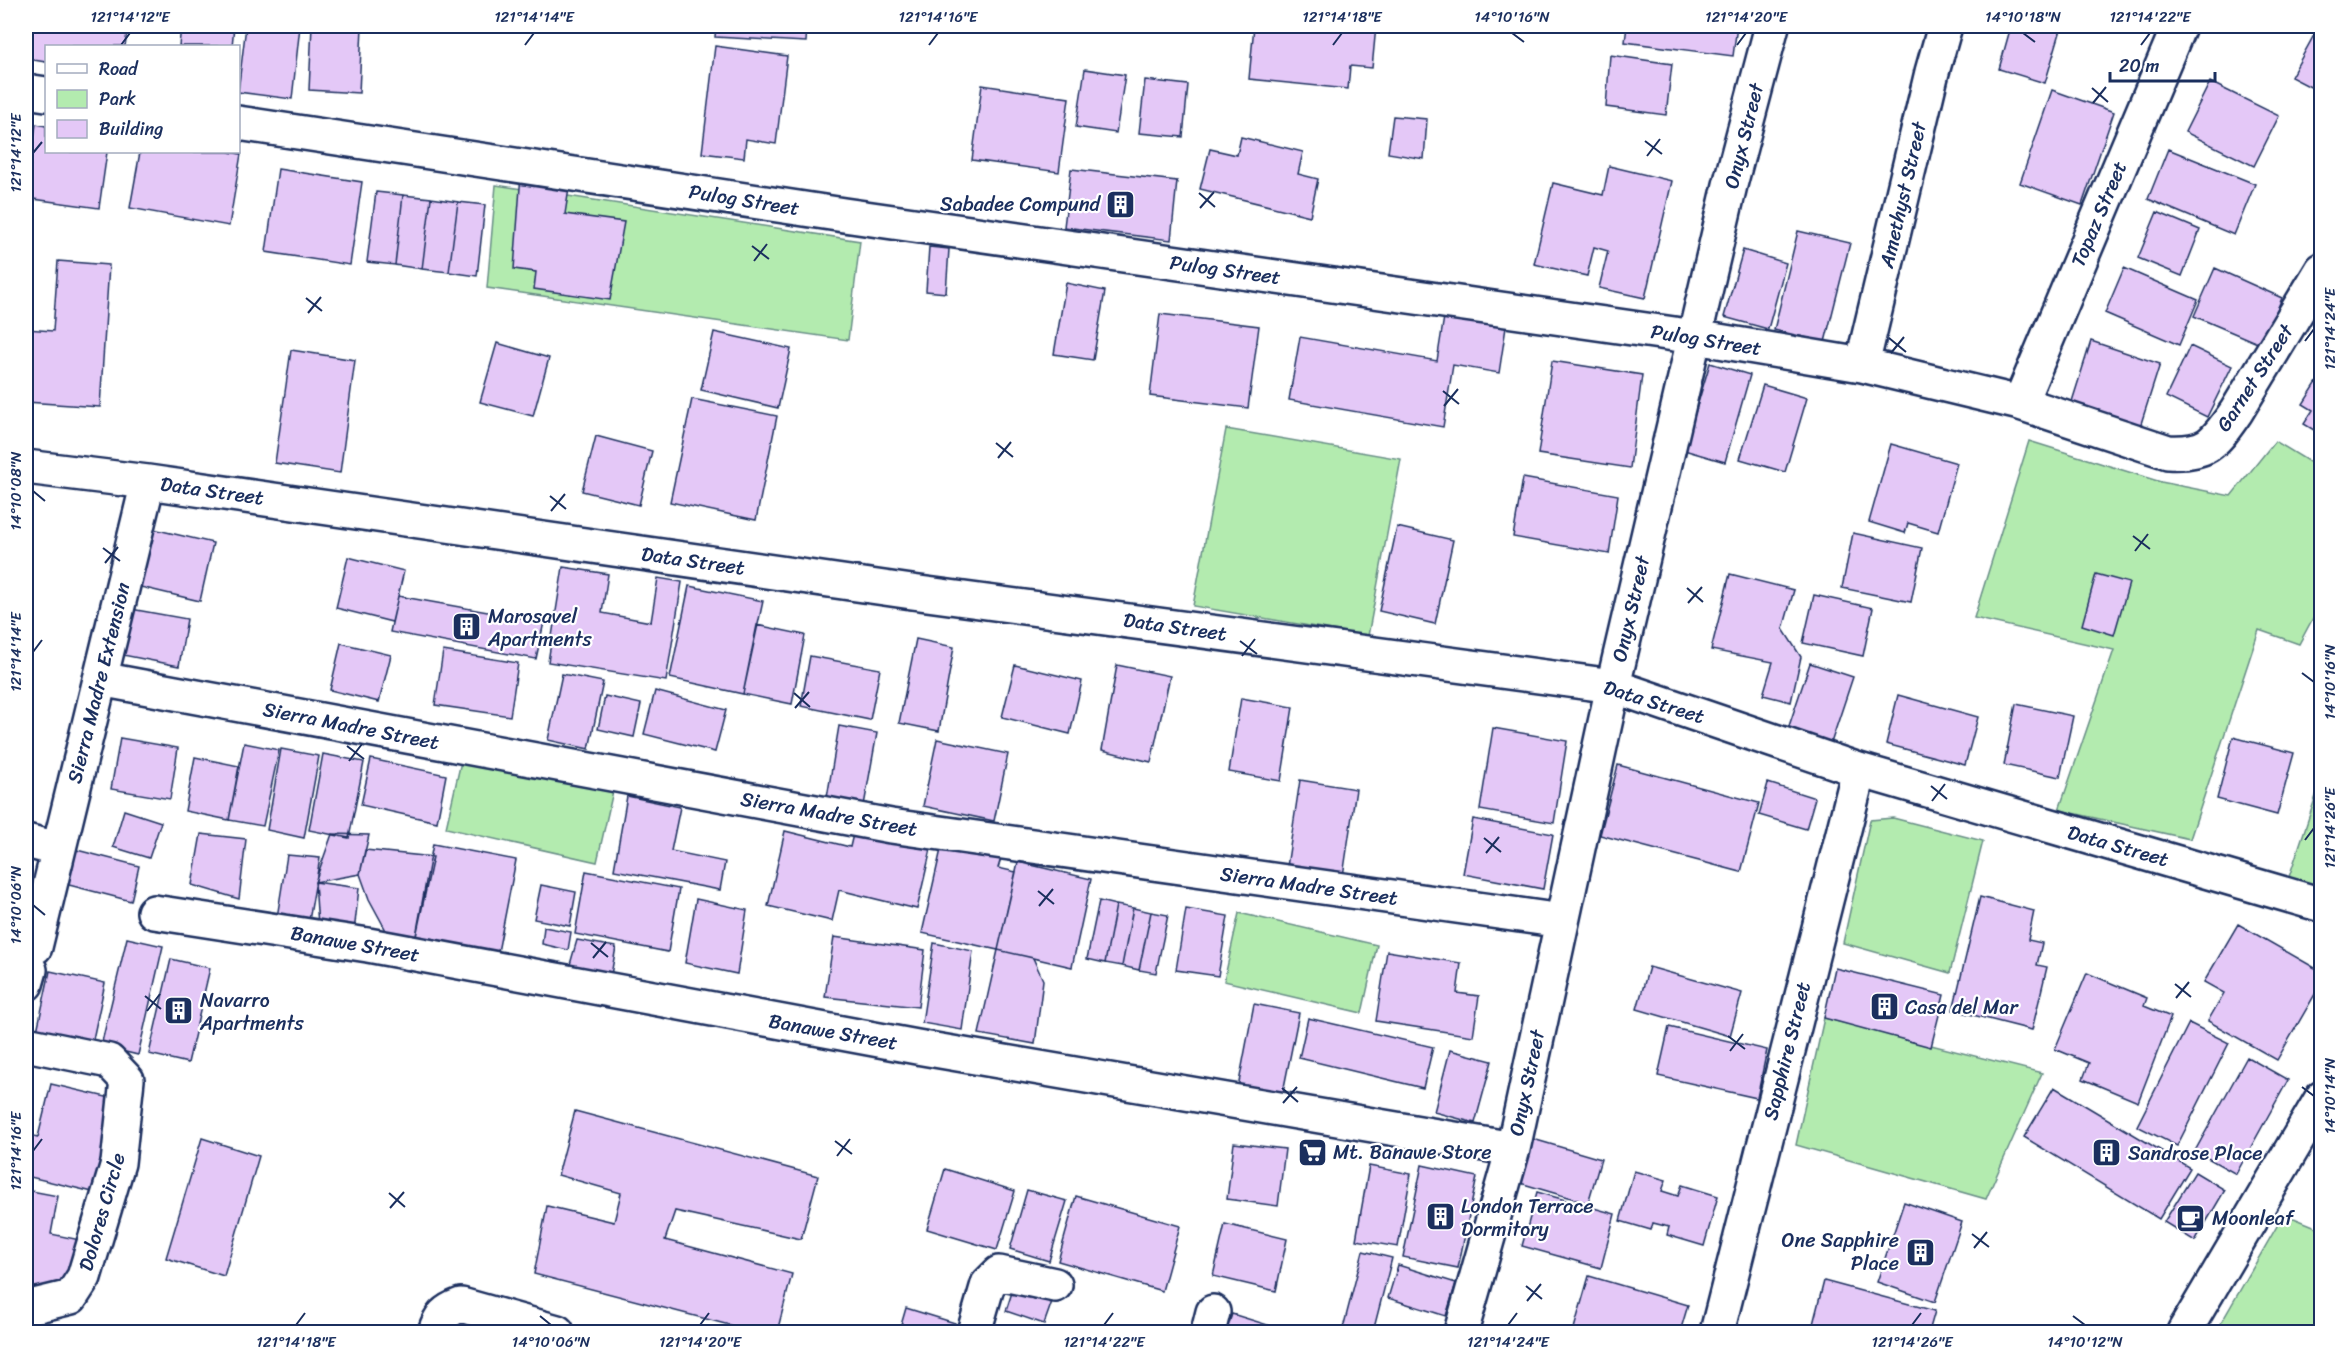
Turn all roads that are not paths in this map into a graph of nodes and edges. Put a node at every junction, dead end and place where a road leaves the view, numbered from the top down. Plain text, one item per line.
1 (1772, 26) edge
2 (1946, 26) edge
3 (2179, 26) edge
4 (26, 91) edge
5 (45, 94) edge
6 (240, 123) edge
7 (2322, 270) edge
8 (1695, 337) junction
9 (1863, 365) junction
10 (2020, 403) junction
11 (2202, 450) joint
12 (26, 467) edge
13 (148, 482) junction
14 (100, 679) junction
15 (1613, 686) junction
16 (1859, 770) junction
17 (26, 841) edge
18 (58, 849) junction
19 (2322, 905) edge
20 (154, 912) dead end
21 (1562, 921) junction
22 (30, 967) edge
23 (26, 1044) edge
24 (2322, 1098) edge
25 (1513, 1149) junction
26 (1054, 1285) dead end
27 (26, 1308) edge
28 (435, 1332) edge
29 (557, 1332) edge
30 (974, 1332) edge
31 (1461, 1332) edge
32 (1717, 1332) edge
33 (2184, 1332) edge

1 - 8 street, Onyx Street
2 - 9 street, Amethyst Street
3 - 10 street, Topaz Street
4 - 5 street
6 - 8 street, Pulog Street
7 - 11 street, Garnet Street
8 - 9 street, Pulog Street
8 - 15 street, Onyx Street
9 - 10 street, Pulog Street
10 - 11 street, Pulog Street
12 - 13 street, Data Street
13 - 14 street, Sierra Madre Extension
13 - 15 street, Data Street
14 - 18 street, Sierra Madre Extension
14 - 21 street, Sierra Madre Street
15 - 16 street, Data Street
15 - 21 street, Onyx Street
16 - 19 street, Data Street
16 - 32 street, Sapphire Street
17 - 18 street
18 - 22 street, Sierra Madre Extension
20 - 25 street, Banawe Street
21 - 25 street, Onyx Street
23 - 27 street, Dolores Circle
24 - 33 street
25 - 31 street, Onyx Street
26 - 30 street
28 - 29 street

